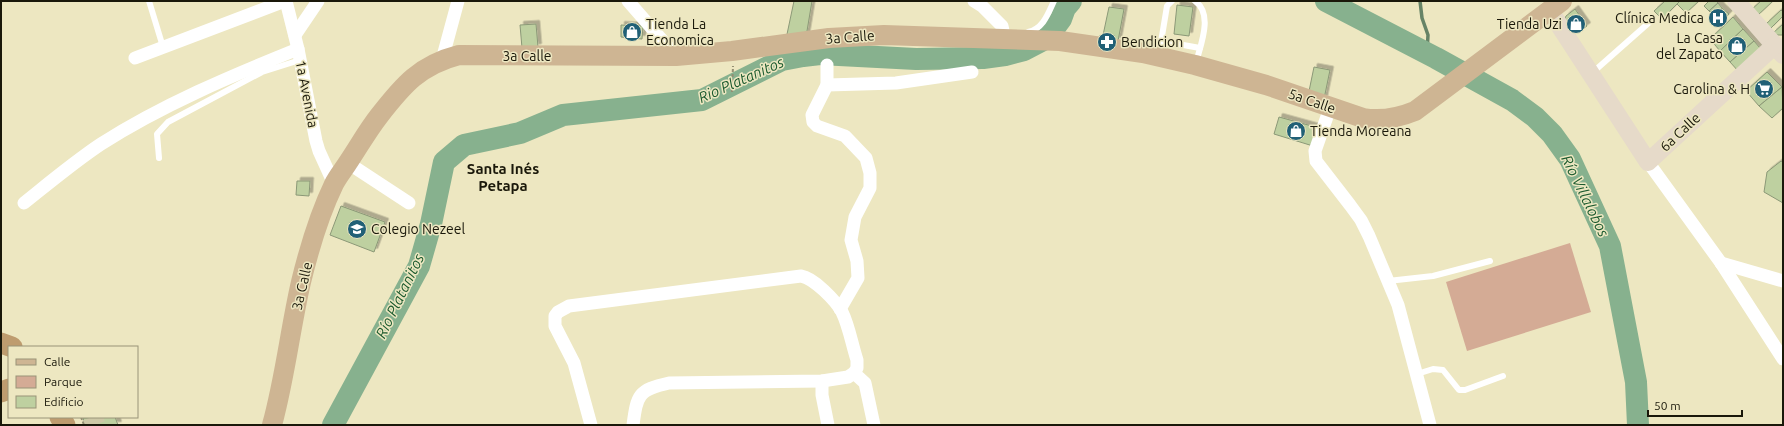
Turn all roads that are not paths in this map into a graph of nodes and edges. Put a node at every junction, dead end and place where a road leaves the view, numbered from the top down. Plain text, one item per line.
1 (149, 1) edge
2 (285, 1) edge
3 (318, 1) edge
4 (458, 1) edge
5 (628, 1) edge
6 (1054, 1) edge
7 (1172, 1) edge
8 (1195, 1) edge
9 (1736, 1) edge
10 (981, 3) edge
11 (1552, 4) edge
12 (1652, 20) dead end
13 (295, 35) junction
14 (1005, 40) junction
15 (1027, 40) junction
16 (1780, 46) edge
17 (163, 48) junction
18 (1160, 49) junction
19 (299, 54) junction
20 (676, 56) junction
21 (1198, 56) junction
22 (135, 58) dead end
23 (442, 60) junction
24 (828, 64) dead end
25 (972, 72) dead end
26 (1591, 74) junction
27 (828, 85) junction
28 (1330, 108) junction
29 (158, 158) dead end
30 (1648, 162) junction
31 (348, 163) junction
32 (334, 184) junction
33 (24, 203) dead end
34 (409, 203) dead end
35 (1490, 261) dead end
36 (1721, 264) junction
37 (1388, 281) junction
38 (1783, 281) edge
39 (840, 309) junction
40 (1783, 359) edge
41 (854, 373) junction
42 (1416, 374) junction
43 (1503, 376) dead end
44 (822, 381) junction
45 (272, 425) edge
46 (591, 425) edge
47 (633, 425) edge
48 (828, 425) edge
49 (874, 425) edge
50 (1430, 425) edge

1 - 17 lane
2 - 13 street, 1a Avenida
2 - 17 street
3 - 13 street
4 - 23 street
5 - 20 street
6 - 15 lane
7 - 18 lane
8 - 21 lane
9 - 16 main road
10 - 14 street
11 - 26 main road
11 - 28 main road, 5a Calle
12 - 26 lane
13 - 19 street, 1a Avenida
14 - 15 main road, 3a Calle
14 - 20 main road, 3a Calle
15 - 18 main road, 5a Calle
16 - 30 main road, 6a Calle
17 - 22 street
18 - 21 main road, 5a Calle
19 - 29 lane
19 - 32 street, 1a Avenida
19 - 33 street
20 - 23 main road, 3a Calle
21 - 28 main road, 5a Calle
23 - 31 main road, 3a Calle
24 - 27 street
25 - 27 street
26 - 30 main road
27 - 39 street
28 - 37 street
30 - 36 street
31 - 32 main road, 3a Calle
31 - 34 street
32 - 45 main road, 3a Calle
35 - 37 lane
36 - 38 street
36 - 40 street
37 - 42 street
39 - 41 street
39 - 46 street
41 - 44 street
41 - 49 street
42 - 43 lane
42 - 50 street
44 - 47 street
44 - 48 street

